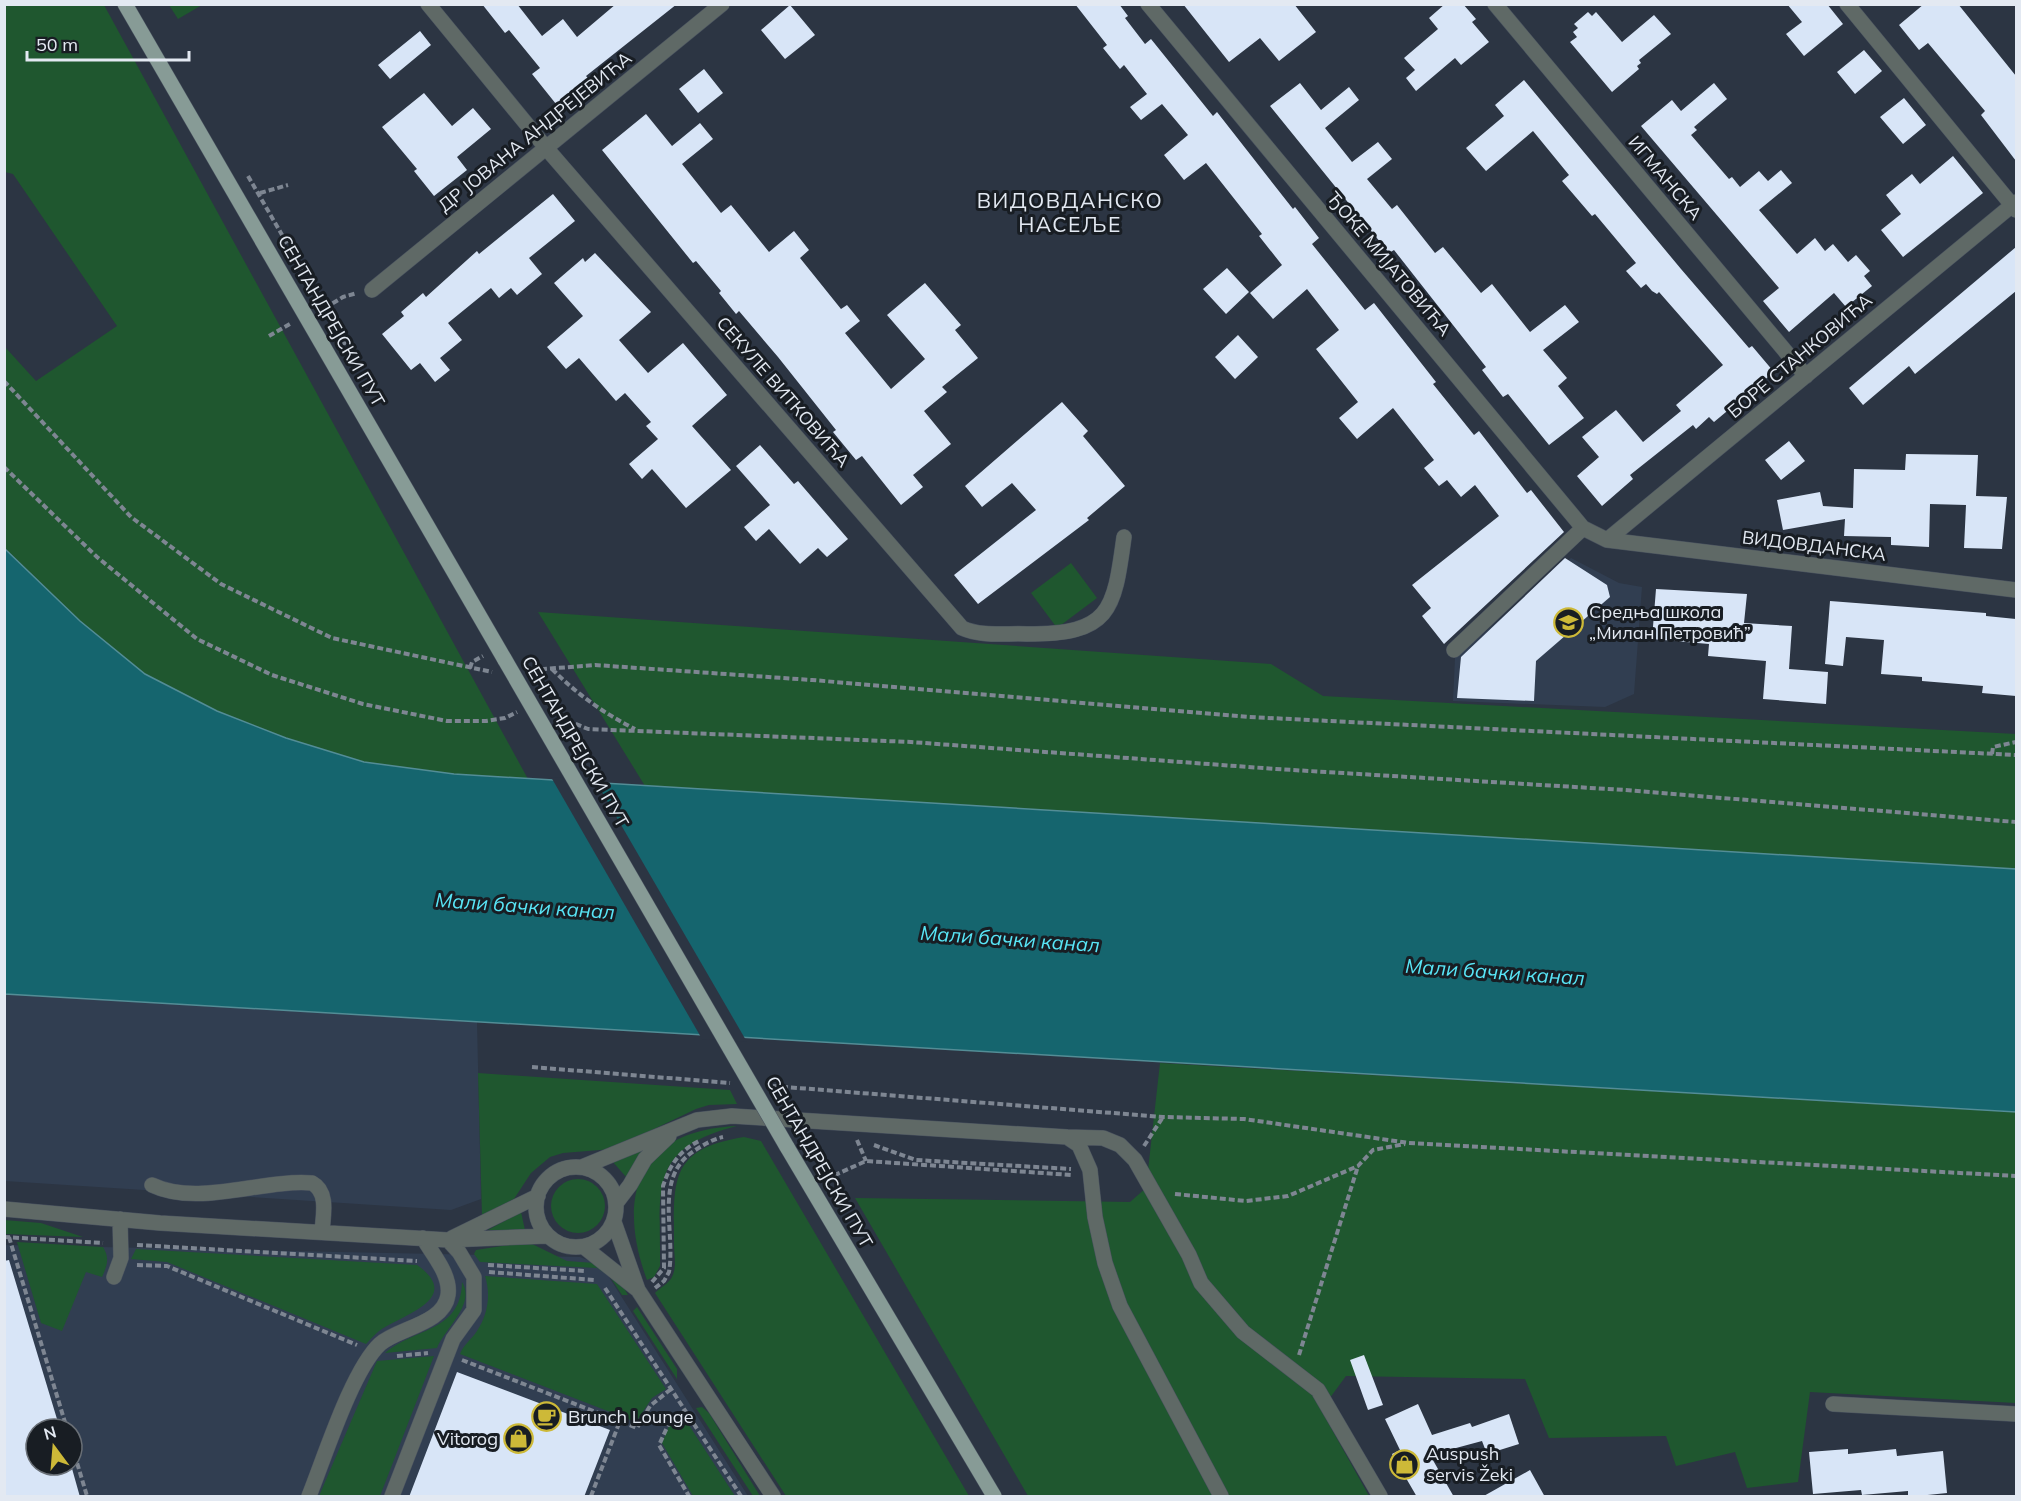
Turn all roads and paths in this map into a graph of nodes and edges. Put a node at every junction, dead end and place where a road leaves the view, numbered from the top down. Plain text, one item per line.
1 (125, 4) edge
2 (428, 4) edge
3 (722, 4) edge
4 (1148, 4) edge
5 (1495, 4) edge
6 (1847, 4) edge
7 (547, 149) junction
8 (288, 185) dead end
9 (260, 194) dead end
10 (2015, 206) edge
11 (372, 290) dead end
12 (343, 297) dead end
13 (325, 308) dead end
14 (290, 324) dead end
15 (269, 336) dead end
16 (1806, 376) junction
17 (4, 381) edge
18 (4, 467) edge
19 (1583, 528) junction
20 (1124, 537) dead end
21 (1607, 540) junction
22 (2016, 590) edge
23 (1454, 650) dead end
24 (483, 656) dead end
25 (501, 667) junction
26 (470, 668) junction
27 (551, 668) junction
28 (529, 670) dead end
29 (520, 710) dead end
30 (550, 714) dead end
31 (638, 731) junction
32 (2016, 742) edge
33 (1992, 754) junction
34 (2016, 755) edge
35 (2016, 822) edge
36 (532, 1068) dead end
37 (741, 1084) dead end
38 (764, 1086) dead end
39 (676, 1130) junction
40 (1067, 1137) junction
41 (1409, 1143) junction
42 (866, 1161) junction
43 (1358, 1166) junction
44 (582, 1167) junction
45 (1090, 1173) junction
46 (2016, 1176) edge
47 (824, 1180) dead end
48 (152, 1185) dead end
49 (538, 1196) junction
50 (1157, 1196) junction
51 (617, 1202) junction
52 (4, 1209) edge
53 (120, 1219) junction
54 (614, 1222) junction
55 (322, 1232) junction
56 (547, 1236) junction
57 (7, 1237) edge
58 (423, 1238) junction
59 (447, 1240) junction
60 (120, 1244) junction
61 (584, 1247) junction
62 (437, 1262) junction
63 (466, 1266) junction
64 (116, 1270) joint
65 (597, 1272) dead end
66 (640, 1293) junction
67 (621, 1312) junction
68 (363, 1347) dead end
69 (435, 1352) dead end
70 (392, 1356) dead end
71 (458, 1359) dead end
72 (1294, 1370) junction
73 (671, 1389) junction
74 (1833, 1404) dead end
75 (686, 1411) junction
76 (2016, 1414) edge
77 (63, 1417) edge
78 (620, 1421) junction
79 (81, 1477) edge
80 (87, 1497) edge
81 (309, 1497) edge
82 (392, 1497) edge
83 (591, 1497) edge
84 (689, 1497) edge
85 (741, 1497) edge
86 (773, 1497) edge
87 (994, 1497) edge
88 (1221, 1497) edge
89 (1380, 1497) edge

1 - 25 main road, СЕНТАНДРЕЈСКИ ПУТ
2 - 7 street, СЕКУЛЕ ВИТКОВИЋА
3 - 7 street, ДР ЈОВАНА АНДРЕЈЕВИЋА
4 - 19 street, ЂОКЕ МИЈАТОВИЋА
5 - 16 street, ИГМАНСКА
6 - 10 street
7 - 11 street, ДР ЈОВАНА АНДРЕЈЕВИЋА
7 - 20 street, СЕКУЛЕ ВИТКОВИЋА
8 - 9 path
10 - 16 street, БОРЕ СТАНКОВИЋА
12 - 13 path
14 - 15 path
16 - 21 street, БОРЕ СТАНКОВИЋА
17 - 26 path
18 - 29 path
19 - 21 street, ЂОКЕ МИЈАТОВИЋА
19 - 23 street
21 - 22 street, ВИДОВДАНСКА
24 - 26 path
25 - 26 path
25 - 87 main road, СЕНТАНДРЕЈСКИ ПУТ, bridge
27 - 28 path
27 - 31 path
27 - 33 path
30 - 31 path
31 - 35 path
32 - 33 path
33 - 34 path
36 - 37 path
38 - 41 path
39 - 40 street
39 - 44 street
39 - 51 street
40 - 45 street
40 - 50 street
41 - 43 path
41 - 46 path
42 - 45 path
42 - 45 path
42 - 47 path
43 - 50 path
43 - 72 path
44 - 49 street
44 - 51 street
45 - 88 street
48 - 55 street
49 - 56 street
49 - 59 street
50 - 72 street
51 - 54 street
52 - 53 street
53 - 55 street
53 - 60 street
54 - 61 street
54 - 66 street
55 - 58 street
56 - 59 street
56 - 61 street
57 - 60 path
57 - 77 path
58 - 59 street
58 - 62 street
59 - 63 street
60 - 62 path
60 - 64 street
61 - 66 street
62 - 81 street
63 - 65 path
63 - 67 path
63 - 82 street
64 - 68 path
66 - 66 path
66 - 67 path
66 - 86 street
67 - 73 path
69 - 70 path
71 - 78 path
72 - 89 street
73 - 75 path
73 - 78 path
74 - 76 street
75 - 84 path
75 - 85 path
78 - 83 path
79 - 80 path

